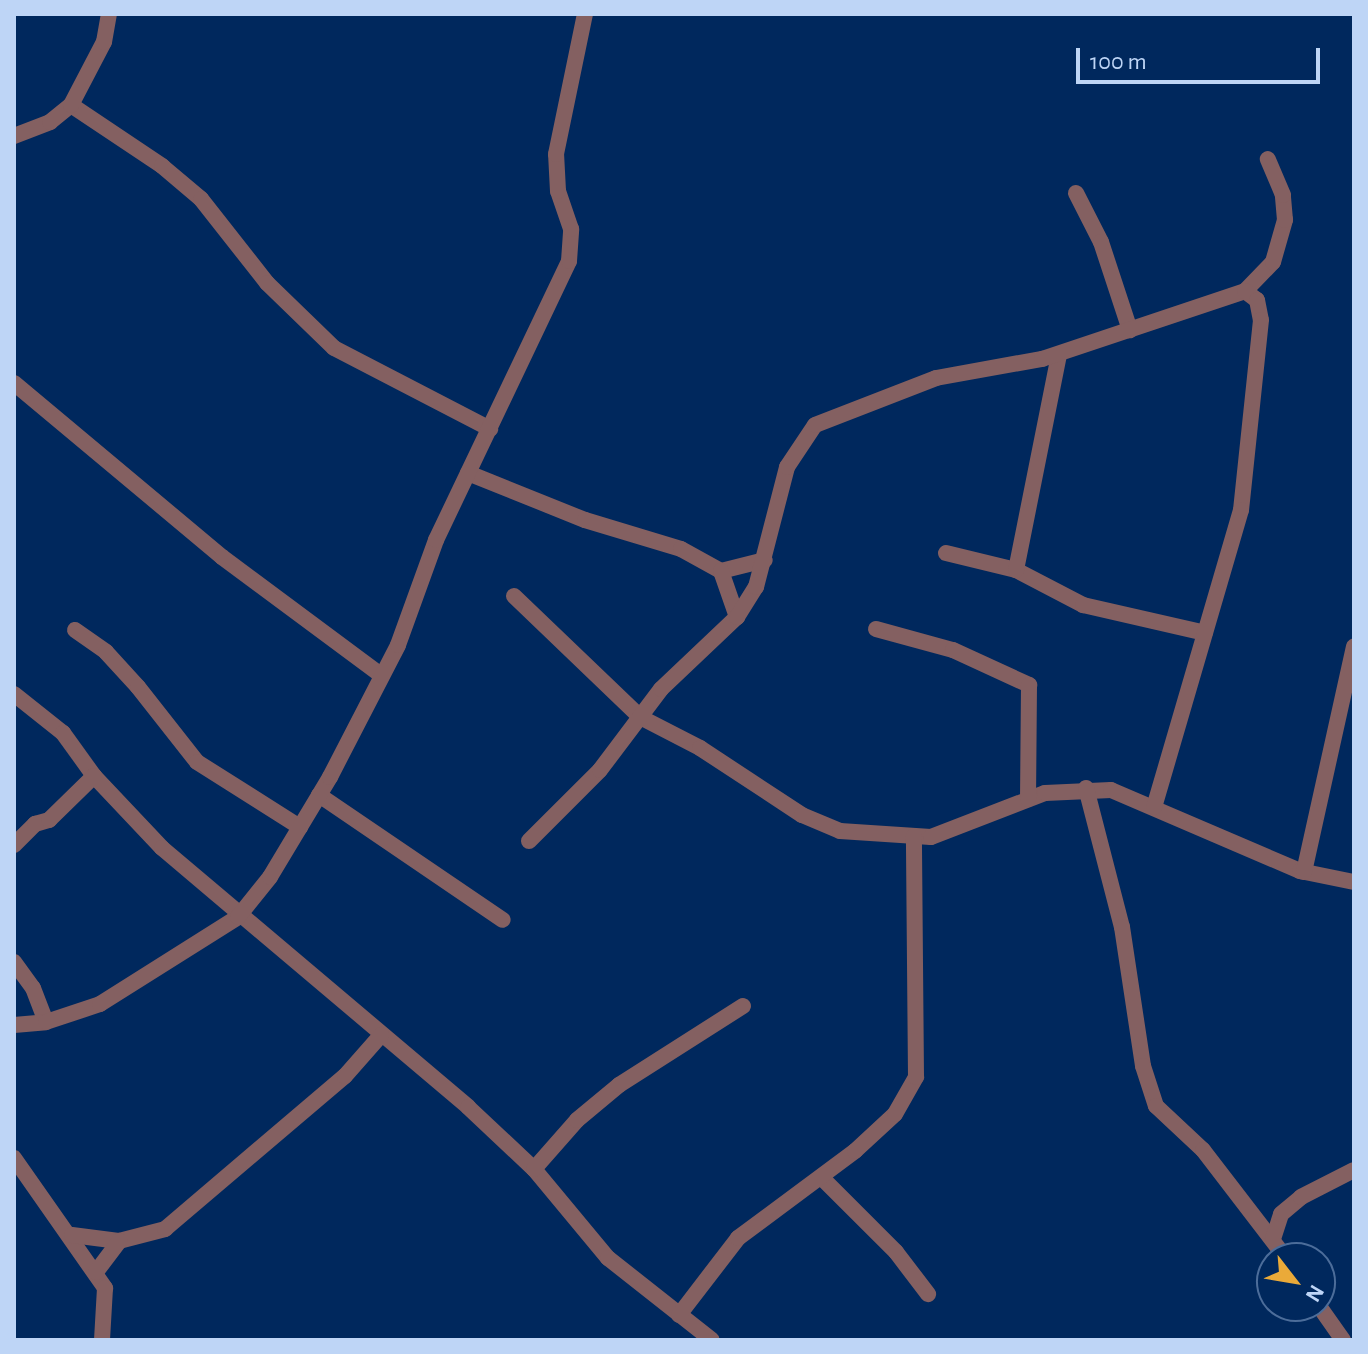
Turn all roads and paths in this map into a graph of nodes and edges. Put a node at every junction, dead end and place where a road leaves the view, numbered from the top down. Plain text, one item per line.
1 (109, 14) edge
2 (585, 14) edge
3 (71, 105) junction
4 (14, 136) edge
5 (1268, 159) dead end
6 (1076, 193) dead end
7 (1245, 291) junction
8 (1130, 330) junction
9 (1059, 354) junction
10 (14, 383) edge
11 (490, 429) junction
12 (468, 473) junction
13 (946, 553) dead end
14 (765, 560) junction
15 (1016, 570) junction
16 (721, 571) junction
17 (514, 596) dead end
18 (737, 617) junction
19 (876, 629) dead end
20 (75, 630) dead end
21 (1205, 633) junction
22 (1354, 646) edge
23 (382, 676) junction
24 (14, 694) edge
25 (640, 717) junction
26 (94, 776) junction
27 (1086, 788) junction
28 (319, 795) junction
29 (1028, 799) junction
30 (1154, 807) junction
31 (300, 827) junction
32 (914, 836) junction
33 (529, 841) dead end
34 (14, 845) edge
35 (1304, 872) junction
36 (1354, 882) edge
37 (238, 917) junction
38 (503, 920) dead end
39 (14, 962) edge
40 (743, 1006) dead end
41 (46, 1022) junction
42 (14, 1025) edge
43 (381, 1035) junction
44 (14, 1158) edge
45 (534, 1169) junction
46 (1354, 1170) edge
47 (821, 1177) junction
48 (72, 1235) junction
49 (1273, 1239) junction
50 (119, 1241) junction
51 (1275, 1242) edge
52 (96, 1272) junction
53 (928, 1294) dead end
54 (679, 1315) junction
55 (1330, 1322) edge
56 (102, 1340) edge
57 (712, 1340) edge
58 (1343, 1340) edge

1 - 3 street
2 - 11 street
3 - 4 street
3 - 11 street
5 - 7 street
6 - 8 street
7 - 8 street
7 - 21 street
8 - 9 street
9 - 14 street
9 - 15 street
10 - 23 street
11 - 12 street
12 - 16 street
12 - 23 street
13 - 15 street
14 - 16 street
14 - 18 street
15 - 21 street
16 - 18 street
17 - 25 street
18 - 25 street
19 - 29 street
20 - 31 street
21 - 30 street
22 - 35 street
23 - 28 street
24 - 26 street
25 - 32 street
25 - 33 street
26 - 34 street
26 - 37 street
27 - 29 street
27 - 30 street
27 - 49 street
28 - 31 street
28 - 38 street
29 - 32 street
30 - 35 street
31 - 37 street
32 - 47 street
35 - 36 street
37 - 41 street
37 - 43 street
39 - 41 street
40 - 45 street
41 - 42 street
43 - 45 street
43 - 50 street
44 - 48 street
45 - 54 street
46 - 49 street
47 - 53 street
47 - 54 street
48 - 50 street
48 - 52 street
49 - 51 street
50 - 52 street
52 - 56 street
54 - 57 street
55 - 58 street

